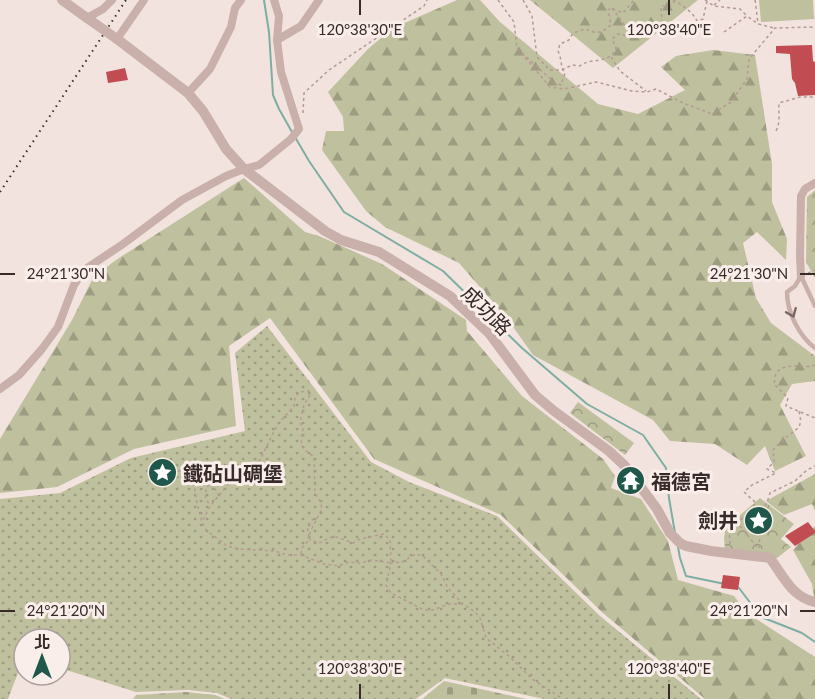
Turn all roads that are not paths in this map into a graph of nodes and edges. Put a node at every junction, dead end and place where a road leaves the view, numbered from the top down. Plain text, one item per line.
1 (62, 0) edge
2 (112, 0) edge
3 (144, 0) edge
4 (241, 0) edge
5 (274, 0) edge
6 (319, 0) edge
7 (87, 18) junction
8 (117, 39) junction
9 (277, 40) junction
10 (188, 93) junction
11 (244, 168) junction
12 (815, 183) edge
13 (801, 276) junction
14 (815, 306) edge
15 (815, 348) edge
16 (0, 388) edge
17 (758, 548) road end
18 (770, 558) junction
19 (814, 604) edge

1 - 7 street
2 - 7 street
3 - 8 street
4 - 10 street
5 - 9 street
6 - 9 street
7 - 8 street, 成功路, bridge
8 - 10 street, 成功路
9 - 11 street
10 - 11 street, 成功路
11 - 16 street
11 - 18 street, 成功路
12 - 13 street
13 - 14 lane
13 -> 15 lane
17 - 18 street
18 - 19 street

